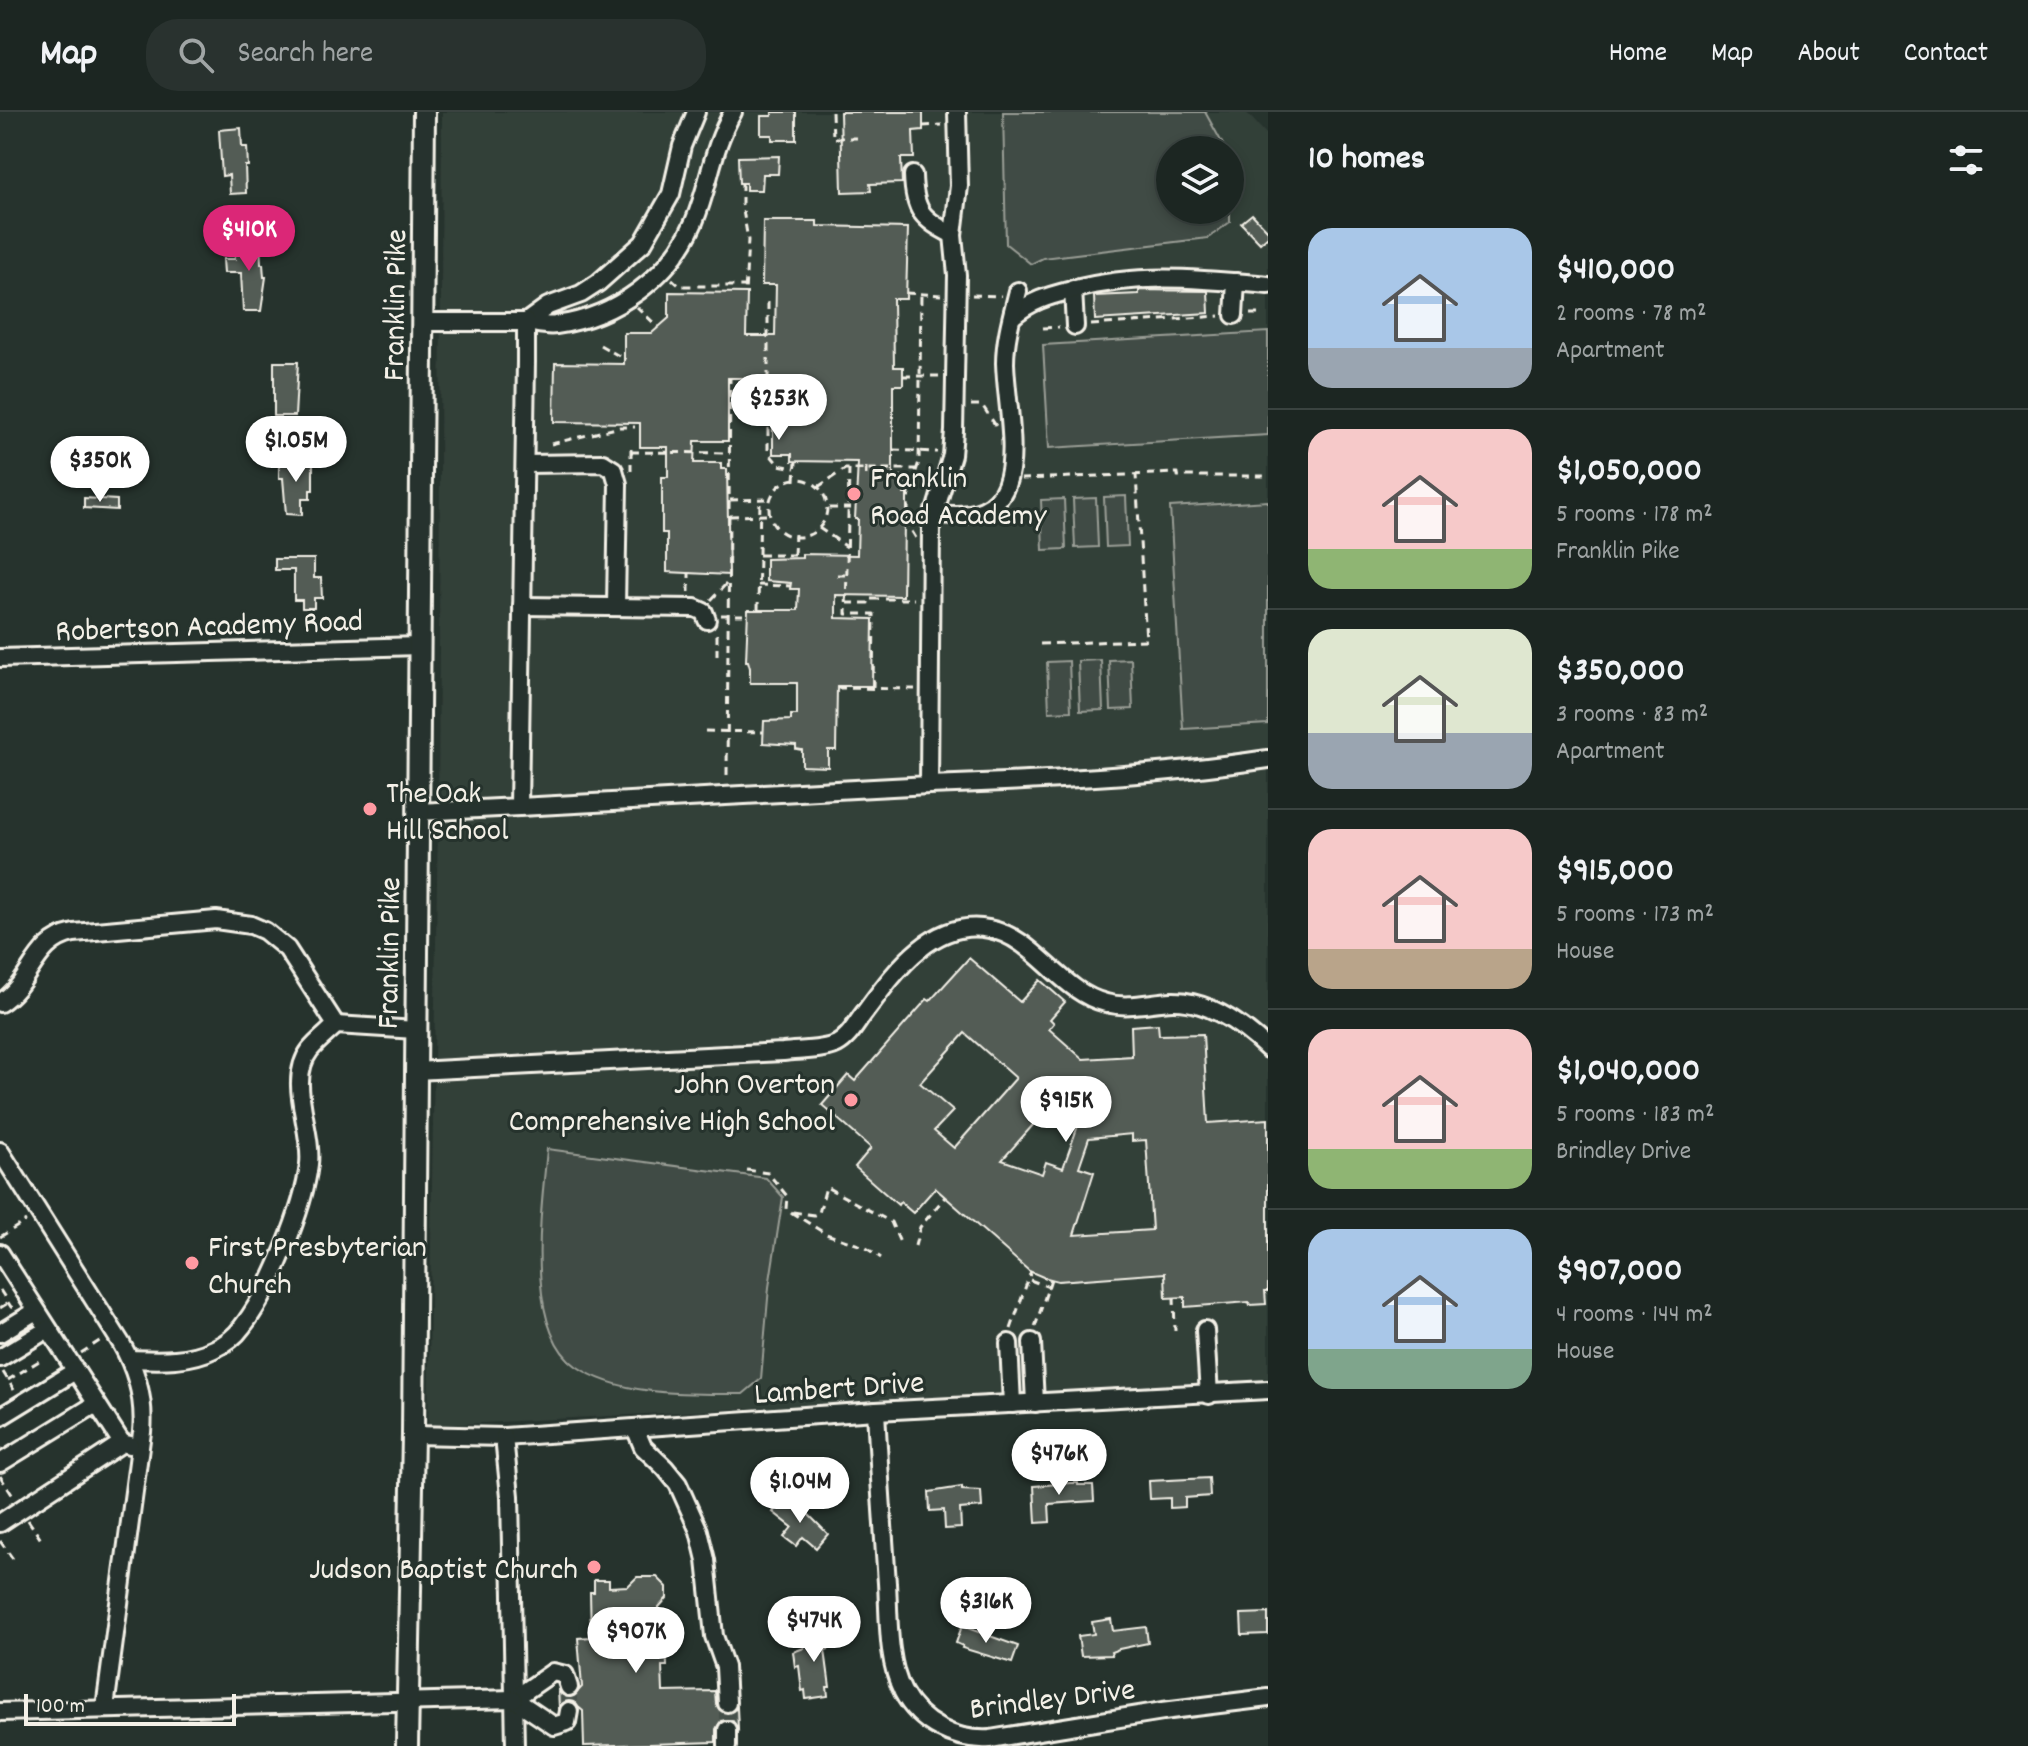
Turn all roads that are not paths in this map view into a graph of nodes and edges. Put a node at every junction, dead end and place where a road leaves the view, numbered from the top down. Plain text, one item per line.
1 (424, 112) edge
2 (696, 112) edge
3 (733, 112) edge
4 (958, 118) edge
5 (913, 175) dead end
6 (953, 235) junction
7 (1236, 282) junction
8 (1268, 285) edge
9 (1073, 289) junction
10 (1018, 291) dead end
11 (1234, 315) road end
12 (1012, 317) junction
13 (422, 322) junction
14 (526, 322) junction
15 (1075, 326) road end
16 (525, 464) junction
17 (933, 513) junction
18 (522, 606) junction
19 (616, 607) junction
20 (714, 616) road end
21 (419, 646) junction
22 (0, 658) edge
23 (1268, 759) edge
24 (929, 785) junction
25 (519, 807) junction
26 (418, 812) junction
27 (0, 1003) edge
28 (336, 1025) junction
29 (416, 1030) junction
30 (1268, 1049) edge
31 (415, 1071) junction
32 (0, 1151) edge
33 (0, 1253) edge
34 (36, 1311) junction
35 (48, 1329) junction
36 (1205, 1330) dead end
37 (0, 1333) edge
38 (1033, 1335) road end
39 (1010, 1337) road end
40 (0, 1358) edge
41 (130, 1359) junction
42 (75, 1371) junction
43 (1268, 1390) edge
44 (1209, 1395) junction
45 (1035, 1403) junction
46 (96, 1404) junction
47 (1012, 1404) junction
48 (876, 1411) junction
49 (0, 1417) edge
50 (635, 1428) junction
51 (413, 1435) junction
52 (504, 1437) junction
53 (122, 1443) junction
54 (140, 1446) junction
55 (0, 1463) edge
56 (0, 1523) edge
57 (569, 1687) dead end
58 (1268, 1698) edge
59 (514, 1699) junction
60 (410, 1700) junction
61 (727, 1703) tunnel mouth
62 (105, 1708) junction
63 (569, 1711) dead end
64 (0, 1712) edge
65 (407, 1746) edge
66 (515, 1746) edge

1 - 13 main road, Franklin Pike
2 - 14 street
3 - 14 street
4 - 6 street
5 - 6 street
6 - 17 street
7 - 8 street
7 - 9 street
7 - 11 street
9 - 12 street
9 - 15 street
10 - 12 street
12 - 17 street
13 - 14 street
13 - 21 main road, Franklin Pike
14 - 16 street
16 - 18 street
16 - 19 street
17 - 24 street
18 - 19 street
18 - 25 street
19 - 20 street
21 - 22 street, Robertson Academy Road
21 - 26 main road, Franklin Pike
23 - 24 street
24 - 25 street
25 - 26 street
26 - 29 main road, Franklin Pike
27 - 28 street
28 - 29 street
28 - 41 street
29 - 31 main road, Franklin Pike
30 - 31 street
31 - 51 main road, Franklin Pike
32 - 41 street
33 - 34 street
34 - 35 street
34 - 37 street
35 - 40 street
35 - 42 street
36 - 44 street
38 - 45 street
39 - 47 street
41 - 54 street
42 - 46 street
42 - 49 street
43 - 44 street, Lambert Drive
44 - 45 street, Lambert Drive
45 - 47 street, Lambert Drive
46 - 53 street
46 - 55 street
47 - 48 street, Lambert Drive
48 - 50 street, Lambert Drive
48 - 58 street, Brindley Drive
50 - 52 street, Lambert Drive
50 - 61 street
51 - 52 street, Lambert Drive
51 - 60 main road, Franklin Pike
52 - 59 street
53 - 54 street
53 - 56 street
54 - 62 street
57 - 59 street
59 - 60 street
59 - 63 street
59 - 66 street
60 - 62 street
60 - 65 main road, Franklin Pike
62 - 64 street

